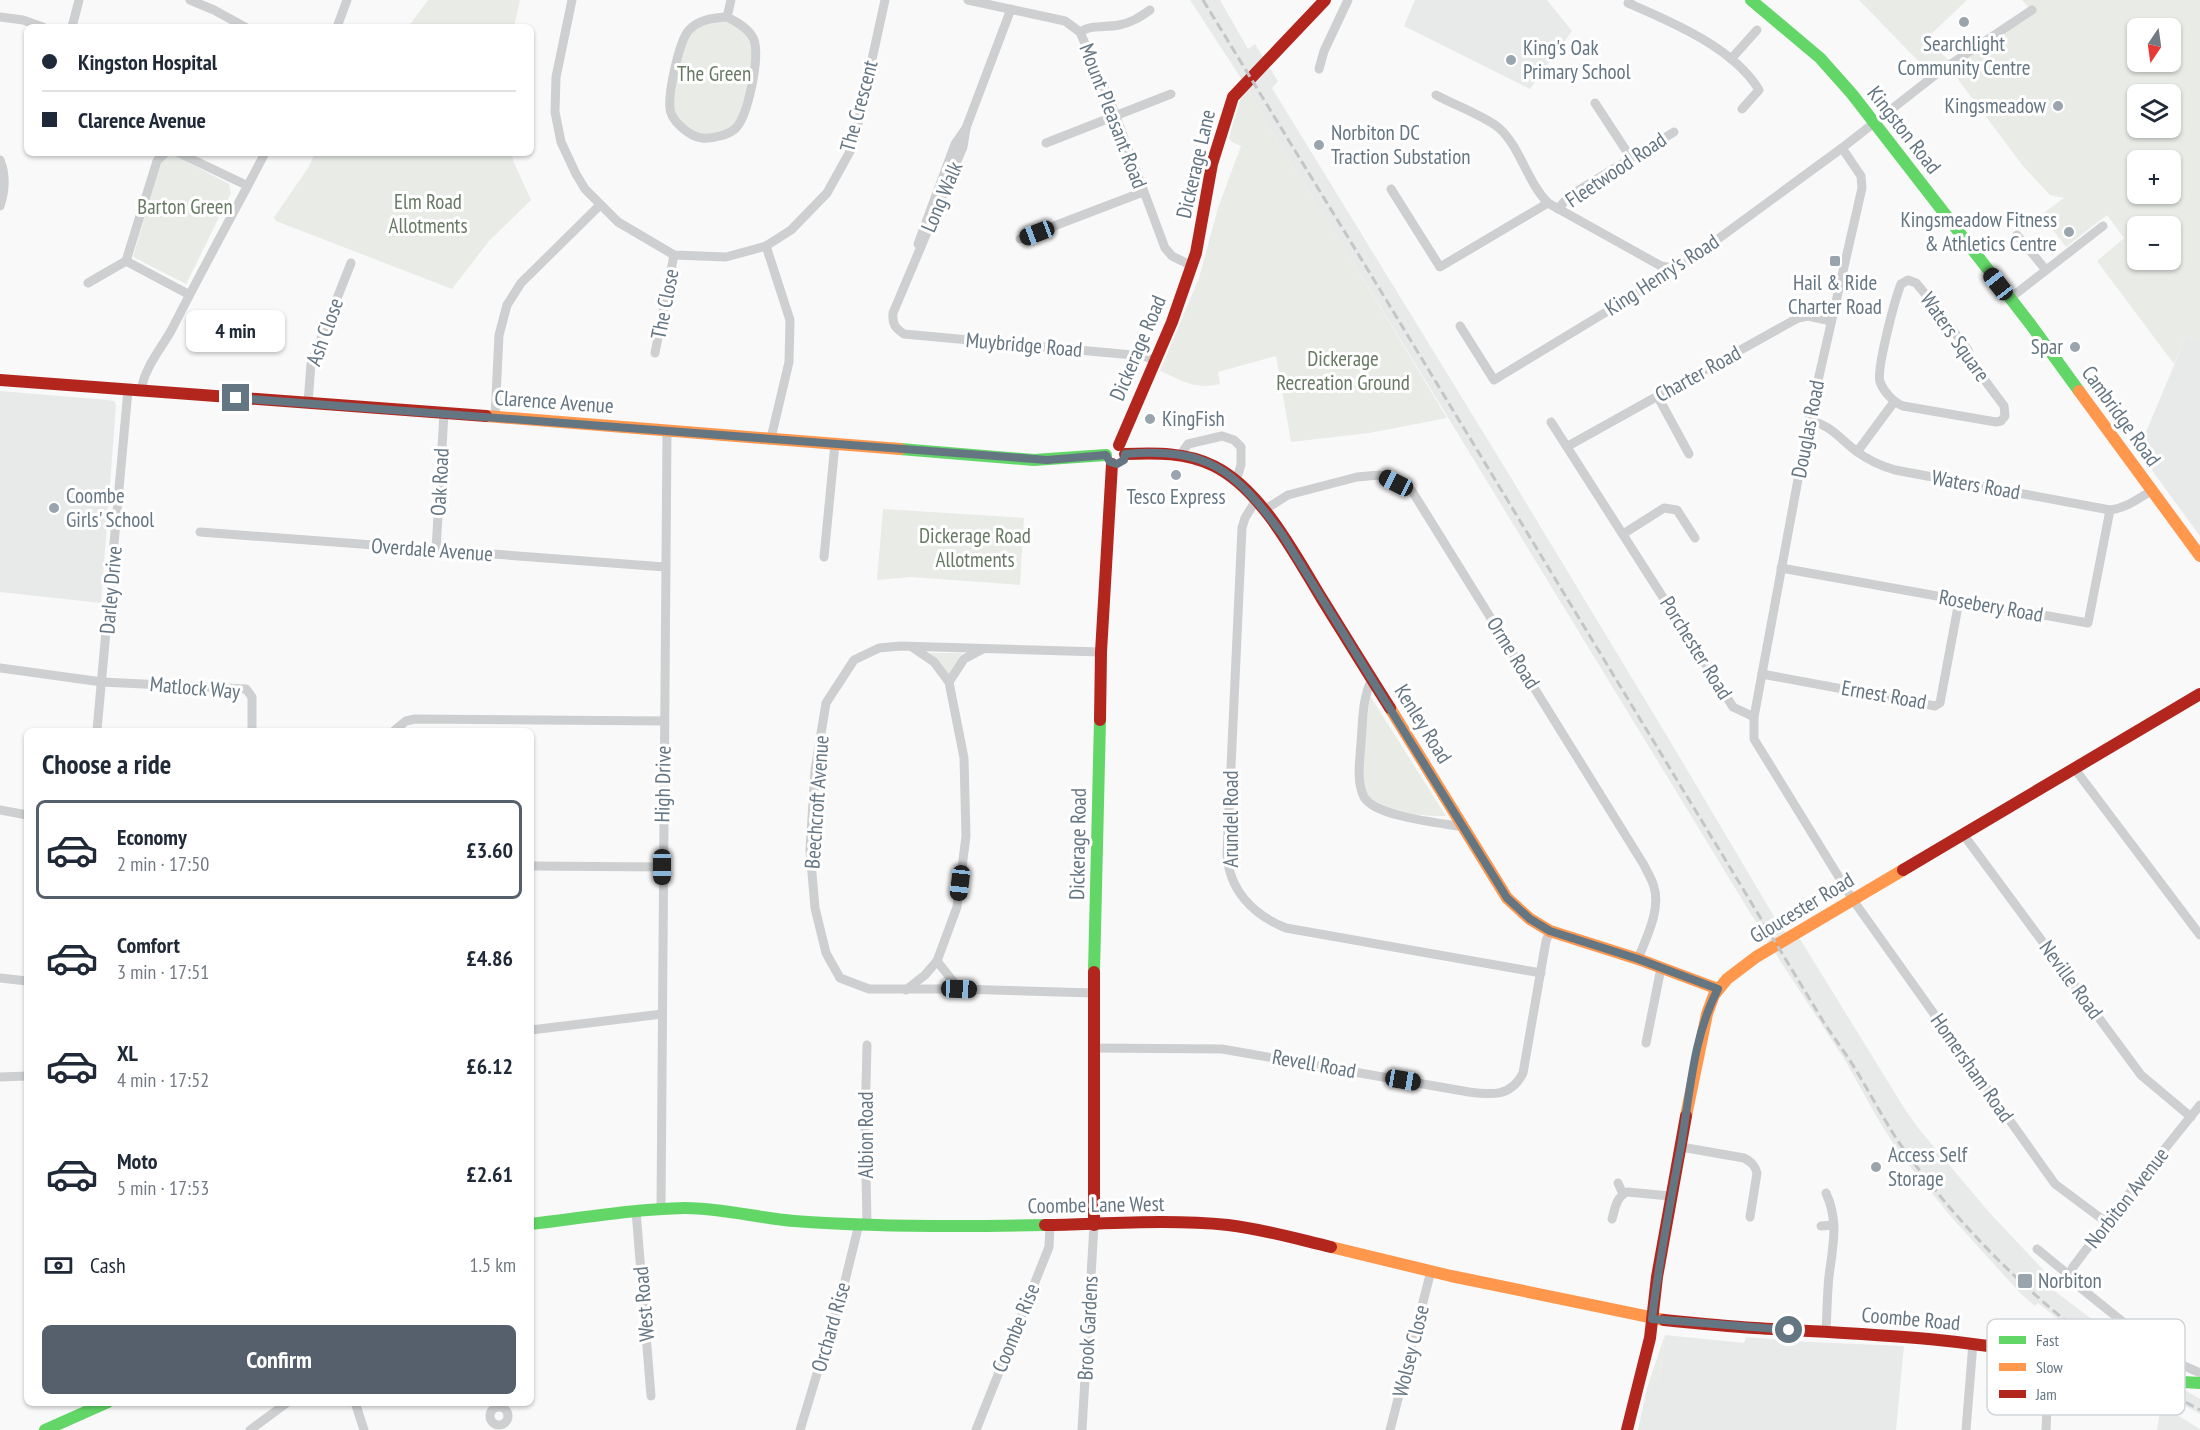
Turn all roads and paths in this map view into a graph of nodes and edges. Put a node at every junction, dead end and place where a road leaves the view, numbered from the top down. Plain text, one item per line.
1 (79, 0) edge
2 (190, 0) edge
3 (347, 0) edge
4 (572, 0) edge
5 (731, 0) edge
6 (885, 0) edge
7 (968, 0) edge
8 (1325, 0) edge
9 (1348, 0) edge
10 (1751, 0) edge
11 (1626, 1) edge
12 (215, 5) edge
13 (1011, 9) junction
14 (1150, 10) dead end
15 (2032, 10) dead end
16 (727, 16) junction
17 (0, 17) edge
18 (34, 24) edge
19 (73, 24) edge
20 (241, 24) edge
21 (338, 24) edge
22 (1757, 30) dead end
23 (1080, 32) junction
24 (1731, 59) junction
25 (1319, 69) dead end
26 (1172, 94) dead end
27 (1436, 95) dead end
28 (1595, 103) dead end
29 (1742, 109) dead end
30 (1116, 116) junction
31 (1875, 123) junction
32 (1674, 132) dead end
33 (1046, 143) dead end
34 (1842, 148) junction
35 (162, 156) edge
36 (185, 156) edge
37 (263, 156) edge
38 (1631, 159) junction
39 (0, 160) edge
40 (246, 185) junction
41 (1391, 189) dead end
42 (1143, 192) junction
43 (1548, 203) junction
44 (0, 206) edge
45 (600, 206) junction
46 (1558, 209) junction
47 (2103, 226) dead end
48 (2017, 235) dead end
49 (1020, 240) dead end
50 (766, 246) junction
51 (674, 255) junction
52 (126, 261) junction
53 (351, 263) dead end
54 (1190, 265) junction
55 (1677, 269) junction
56 (2046, 270) junction
57 (88, 284) dead end
58 (188, 294) junction
59 (2009, 299) junction
60 (1831, 321) junction
61 (1460, 326) dead end
62 (895, 328) joint
63 (655, 353) dead end
64 (1154, 360) junction
65 (0, 380) edge
66 (134, 390) junction
67 (1658, 397) junction
68 (1894, 402) junction
69 (308, 403) junction
70 (444, 413) junction
71 (495, 417) junction
72 (1809, 420) junction
73 (1551, 422) dead end
74 (667, 430) junction
75 (771, 438) junction
76 (835, 444) junction
77 (1568, 446) junction
78 (1122, 449) junction
79 (1857, 452) junction
80 (1181, 454) junction
81 (1689, 454) dead end
82 (1109, 459) junction
83 (1236, 481) junction
84 (2151, 491) junction
85 (1260, 505) junction
86 (2110, 510) junction
87 (200, 532) dead end
88 (1623, 534) junction
89 (1695, 538) dead end
90 (436, 550) junction
91 (2200, 556) edge
92 (824, 557) dead end
93 (665, 567) junction
94 (1781, 568) junction
95 (1959, 601) junction
96 (912, 647) junction
97 (986, 648) junction
98 (1101, 652) junction
99 (0, 668) edge
100 (1762, 674) junction
101 (1372, 680) junction
102 (102, 682) junction
103 (949, 682) junction
104 (2200, 694) edge
105 (1754, 717) junction
106 (664, 721) junction
107 (97, 728) edge
108 (252, 728) edge
109 (397, 728) edge
110 (2074, 768) junction
111 (0, 810) edge
112 (24, 814) edge
113 (1464, 827) junction
114 (1963, 834) junction
115 (534, 866) edge
116 (662, 867) junction
117 (1853, 900) junction
118 (1550, 931) junction
119 (2200, 935) edge
120 (1638, 959) junction
121 (937, 961) junction
122 (1661, 968) junction
123 (1541, 973) junction
124 (0, 978) edge
125 (24, 981) edge
126 (959, 989) junction
127 (1718, 989) junction
128 (906, 990) junction
129 (1095, 993) junction
130 (662, 1014) junction
131 (534, 1030) edge
132 (1646, 1043) dead end
133 (867, 1045) dead end
134 (1094, 1048) junction
135 (24, 1076) edge
136 (0, 1077) edge
137 (2200, 1105) edge
138 (2191, 1117) junction
139 (1681, 1147) junction
140 (1618, 1183) dead end
141 (1826, 1193) dead end
142 (1623, 1194) junction
143 (1670, 1196) junction
144 (661, 1209) junction
145 (636, 1211) junction
146 (1750, 1217) dead end
147 (1612, 1219) dead end
148 (2106, 1222) junction
149 (534, 1224) edge
150 (863, 1224) junction
151 (1050, 1225) junction
152 (1095, 1225) junction
153 (1834, 1225) junction
154 (1821, 1226) dead end
155 (2037, 1249) dead end
156 (1431, 1271) junction
157 (2070, 1276) junction
158 (1652, 1319) junction
159 (2119, 1319) edge
160 (1826, 1332) junction
161 (1973, 1343) junction
162 (1987, 1346) edge
163 (2185, 1366) edge
164 (2200, 1373) edge
165 (2185, 1382) edge
166 (2200, 1383) edge
167 (651, 1396) dead end
168 (99, 1406) edge
169 (283, 1406) edge
170 (356, 1406) edge
171 (2047, 1415) edge
172 (45, 1430) edge
173 (250, 1430) edge
174 (364, 1430) edge
175 (800, 1430) edge
176 (976, 1430) edge
177 (1082, 1430) edge
178 (1390, 1430) edge
179 (1627, 1430) edge
180 (1966, 1430) edge
181 (2046, 1430) edge

1 - 19 street
2 - 12 street
3 - 21 street
4 - 45 street, The Crescent
5 - 16 street
6 - 50 street, The Crescent
7 - 13 street, Mount Pleasant Road
8 - 54 street, Dickerage Lane
9 - 25 street
10 - 31 street, Kingston Road
11 - 24 street
12 - 20 street
13 - 23 street, Mount Pleasant Road
13 - 62 street, Long Walk
14 - 23 street
15 - 31 street, King Henry's Road
16 - 16 street
17 - 18 street
22 - 24 street
23 - 30 street, Mount Pleasant Road
24 - 29 street
26 - 30 street
27 - 43 street
28 - 38 street
30 - 33 street
30 - 42 street, Mount Pleasant Road
31 - 34 street, King Henry's Road
31 - 59 street, Kingston Road
32 - 38 street, Fleetwood Road
34 - 55 street, King Henry's Road
34 - 60 street, Douglas Road
35 - 52 street
36 - 40 street
37 - 40 street, Darley Drive
38 - 46 street, Fleetwood Road
39 - 44 street
40 - 58 street, Darley Drive
41 - 43 street, Fleetwood Road
42 - 49 street
42 - 54 street, Mount Pleasant Road
43 - 46 street
45 - 51 street, The Crescent
45 - 71 street
46 - 55 street
47 - 56 street
48 - 56 street
50 - 51 street, The Crescent
50 - 75 street
51 - 63 street, The Close
52 - 57 street
52 - 58 street
53 - 69 street, Ash Close
54 - 64 street, Dickerage Road
55 - 61 street, King Henry's Road
56 - 59 street
58 - 66 street, Darley Drive
59 - 84 street, Cambridge Road
60 - 67 street, Charter Road
60 - 72 street, Douglas Road
62 - 64 street, Muybridge Road
64 - 78 street, Dickerage Road
65 - 66 street, Clarence Avenue
66 - 69 street, Clarence Avenue
66 - 102 street, Darley Drive
67 - 77 street, Charter Road
67 - 81 street
68 - 68 street, Waters Square
68 - 79 street
69 - 70 street, Clarence Avenue
70 - 71 street, Clarence Avenue
70 - 90 street, Oak Road
71 - 74 street, Clarence Avenue
72 - 79 street, Waters Road
72 - 94 street, Douglas Road
73 - 77 street, Porchester Road
74 - 75 street, Clarence Avenue
74 - 93 street, High Drive
75 - 76 street, Clarence Avenue
76 - 82 street, Clarence Avenue
76 - 92 street
77 - 88 street, Porchester Road
78 - 80 street, Kenley Road
78 - 82 street
79 - 86 street, Waters Road
80 - 83 street, Kenley Road
80 - 83 street
82 - 98 street, Dickerage Road
83 - 85 street, Kenley Road
84 - 86 street
84 - 91 street, Cambridge Road
85 - 101 street, Kenley Road
85 - 120 street, Orme Road
85 - 123 street, Arundel Road
86 - 95 street, Rosebery Road
87 - 90 street, Overdale Avenue
88 - 89 street
88 - 105 street, Porchester Road
90 - 93 street, Overdale Avenue
93 - 106 street, High Drive
94 - 95 street, Rosebery Road
94 - 100 street, Douglas Road
95 - 100 street, Ernest Road
96 - 97 street, Beechcroft Avenue
96 - 103 street
96 - 128 street, Beechcroft Avenue
97 - 98 street, Beechcroft Avenue
97 - 103 street
98 - 129 street, Dickerage Road
99 - 102 street
100 - 105 street, Douglas Road
101 - 113 street, Kenley Road
101 - 113 street
102 - 107 street, Darley Drive
102 - 108 street, Matlock Way
103 - 121 street
104 - 110 street, Gloucester Road
105 - 117 street, Porchester Road
106 - 109 street
106 - 116 street, High Drive
110 - 114 street, Gloucester Road
110 - 119 street
111 - 112 street
113 - 118 street, Kenley Road
114 - 117 street, Gloucester Road
114 - 138 street, Neville Road
115 - 116 street
116 - 130 street, High Drive
117 - 127 street, Gloucester Road
117 - 148 street, Homersham Road
118 - 120 street, Kenley Road
118 - 123 street, Revell Road
120 - 122 street, Kenley Road
121 - 126 street
121 - 128 street
122 - 127 street, Kenley Road
122 - 132 street
123 - 134 street, Revell Road
124 - 125 street
126 - 128 street, Beechcroft Avenue
126 - 129 street, Beechcroft Avenue
127 - 139 street, Gloucester Road
129 - 134 street, Dickerage Road
130 - 131 street
130 - 144 street, High Drive
133 - 150 street, Albion Road
134 - 152 street, Dickerage Road
135 - 136 street
137 - 138 street, Norbiton Avenue
138 - 148 street, Norbiton Avenue
139 - 143 street, Gloucester Road
139 - 146 street
140 - 142 street
141 - 153 street
142 - 143 street
142 - 147 street
143 - 158 street, Gloucester Road
144 - 145 street, Coombe Lane West
144 - 150 street, Coombe Lane West
145 - 149 street, Coombe Lane West
145 - 167 street, West Road
148 - 157 street, Norbiton Avenue
150 - 151 street, Coombe Lane West
150 - 175 street, Orchard Rise
151 - 152 street, Coombe Lane West
151 - 176 street, Coombe Rise
152 - 156 street, Coombe Lane West
152 - 177 street, Brook Gardens
153 - 154 street
153 - 160 street
155 - 157 street
156 - 158 street, Coombe Lane West
156 - 178 street, Wolsey Close
157 - 159 street
158 - 160 street, Coombe Road
158 - 179 street, Gloucester Road
160 - 161 street, Coombe Road
161 - 162 street, Coombe Road
161 - 180 street
163 - 164 street
165 - 166 street, Coombe Road
168 - 172 street
169 - 173 street
170 - 174 street
171 - 181 street

